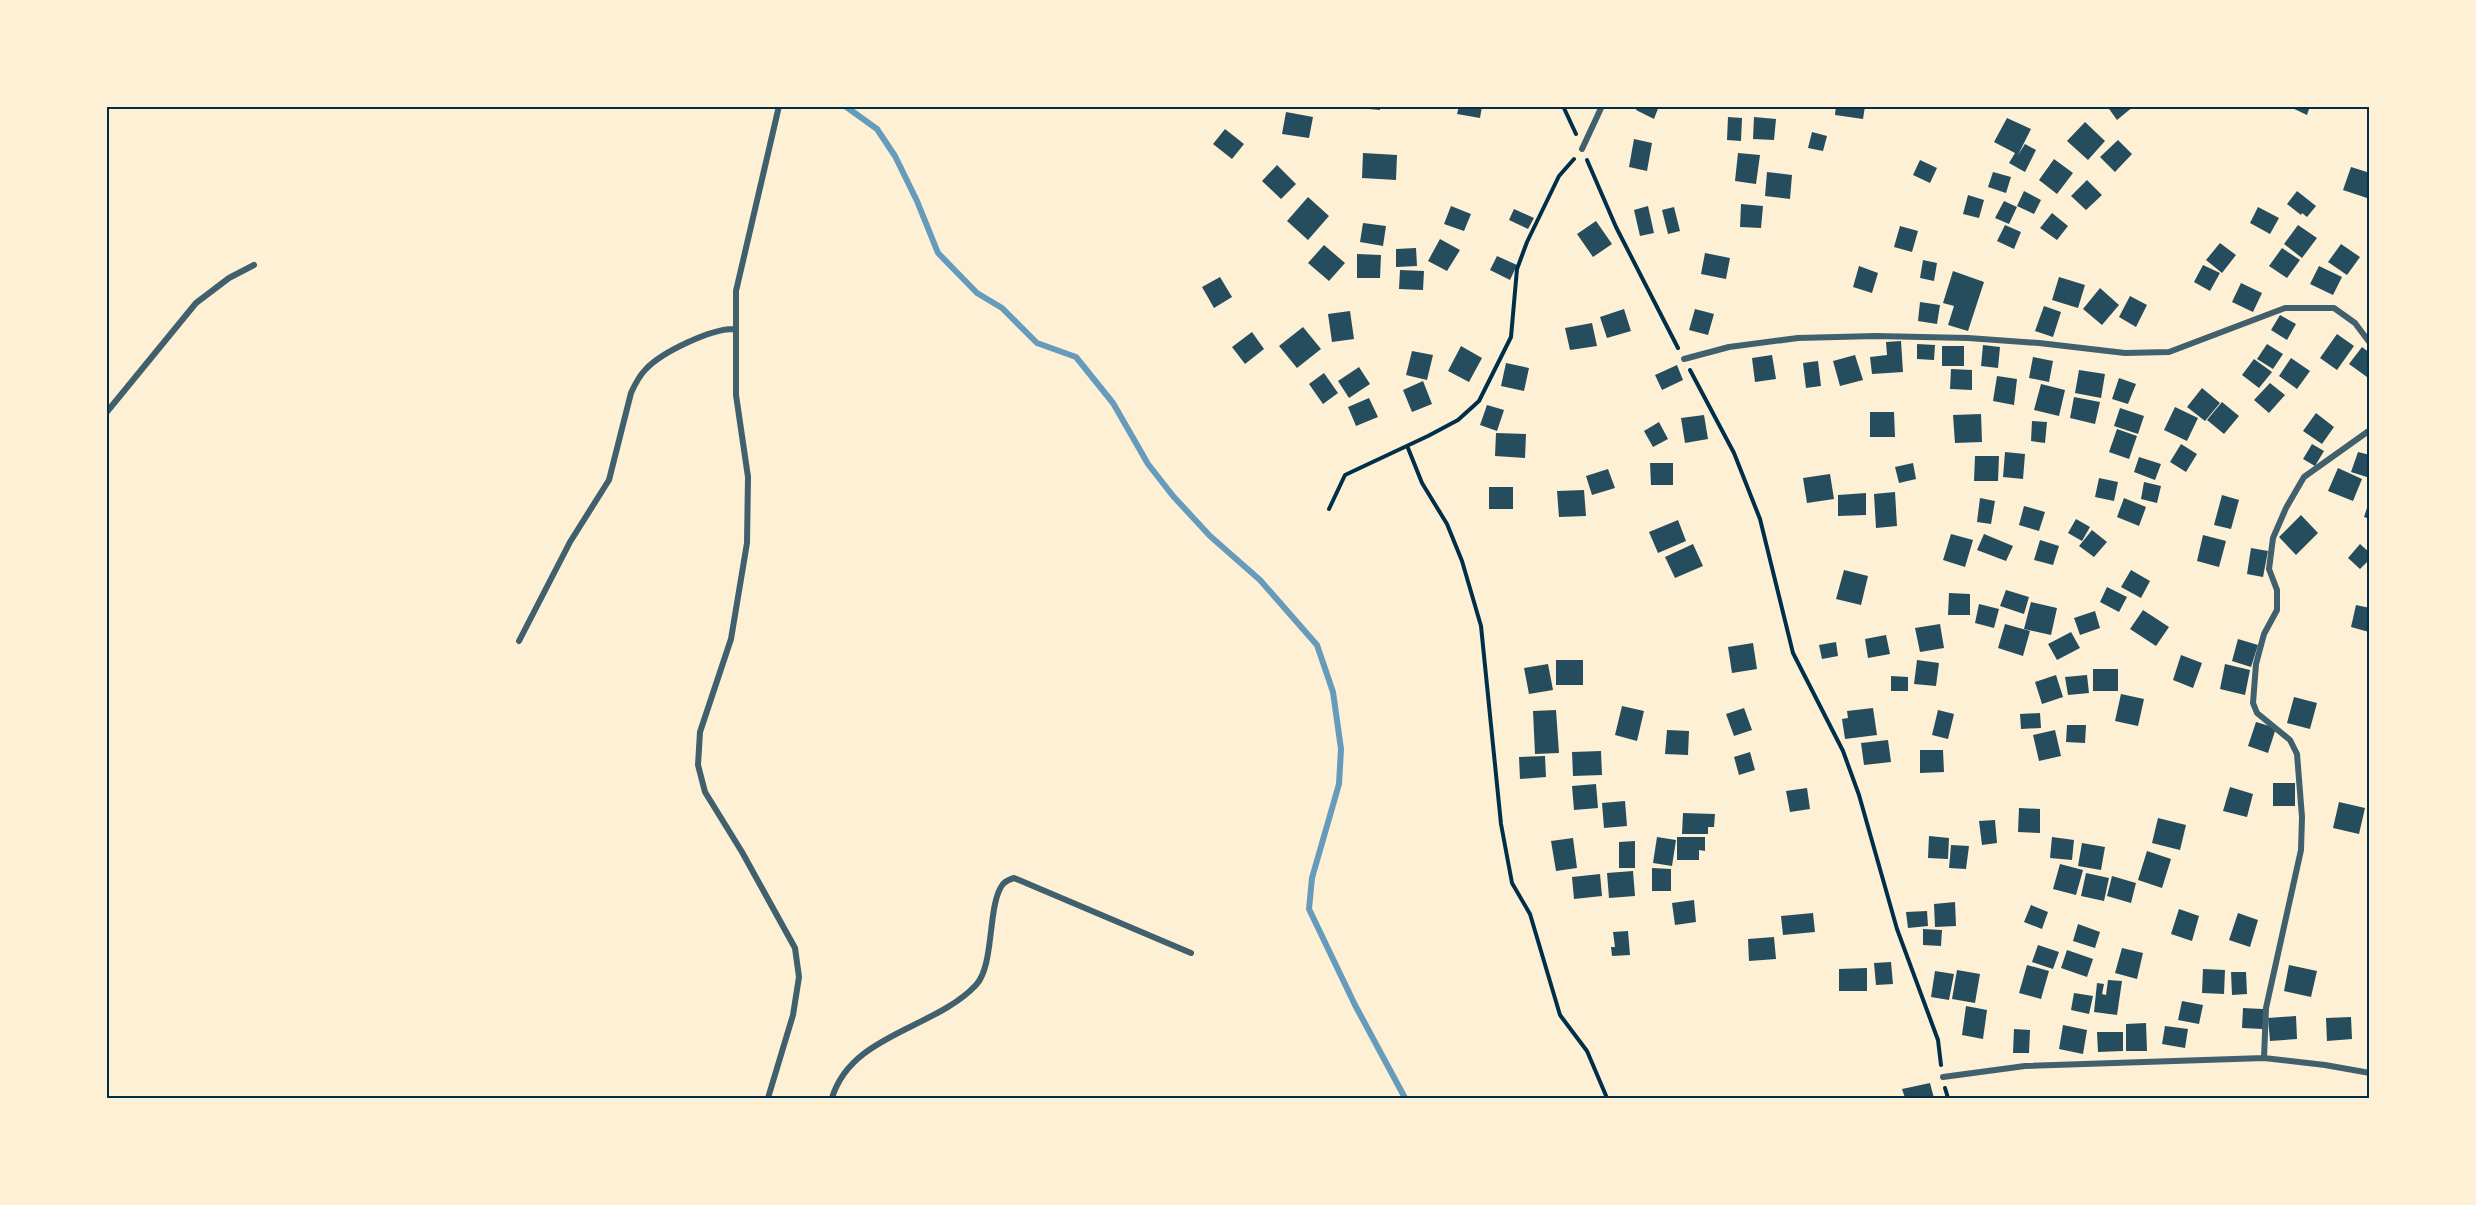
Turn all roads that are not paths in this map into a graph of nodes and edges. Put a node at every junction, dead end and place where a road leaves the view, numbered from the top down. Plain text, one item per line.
1 (779, 106) edge
2 (1602, 106) edge
3 (1582, 149) road end
4 (254, 265) dead end
5 (735, 329) junction
6 (2370, 343) edge
7 (1684, 359) road end
8 (106, 413) edge
9 (2370, 430) edge
10 (519, 641) dead end
11 (1191, 953) dead end
12 (2264, 1058) junction
13 (2370, 1073) edge
14 (1943, 1077) road end
15 (768, 1098) edge
16 (832, 1098) edge

1 - 5 street
2 - 3 street
4 - 8 street
5 - 10 street
5 - 15 street
6 - 7 street
9 - 12 street
11 - 16 street
12 - 13 street
12 - 14 street

